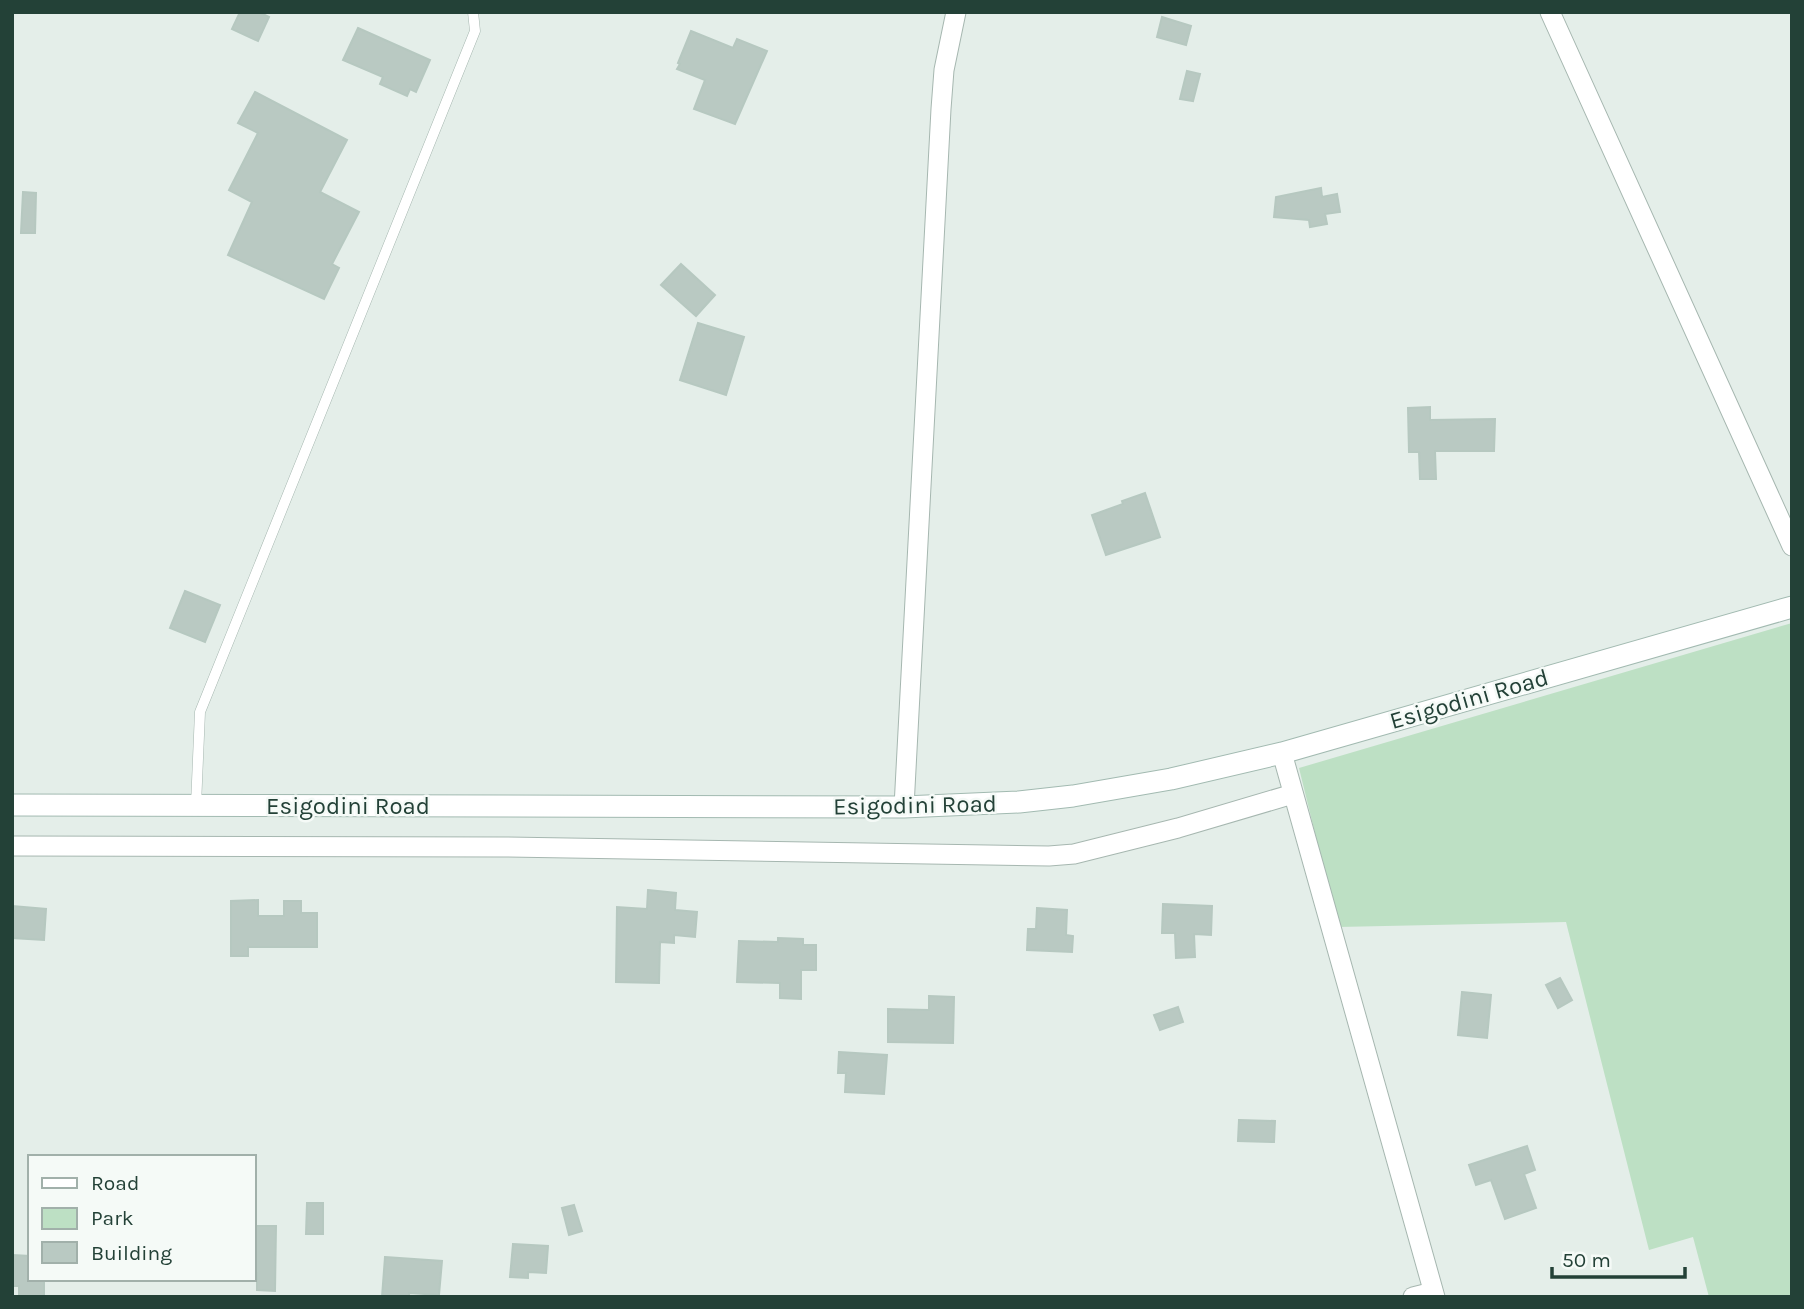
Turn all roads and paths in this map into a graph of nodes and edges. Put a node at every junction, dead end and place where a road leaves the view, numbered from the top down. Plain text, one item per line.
1 (473, 12) edge
2 (956, 12) edge
3 (1550, 12) edge
4 (1792, 546) edge
5 (1792, 607) edge
6 (1282, 753) junction
7 (1293, 794) junction
8 (12, 805) edge
9 (195, 806) junction
10 (904, 807) junction
11 (12, 846) edge
12 (1434, 1294) edge
13 (1413, 1297) edge

1 - 9 lane
2 - 10 street
3 - 4 street
5 - 6 main road, Esigodini Road
6 - 7 street
6 - 10 main road, Esigodini Road
7 - 11 street
7 - 12 street
8 - 9 main road, Esigodini Road
9 - 10 main road, Esigodini Road
12 - 13 street

